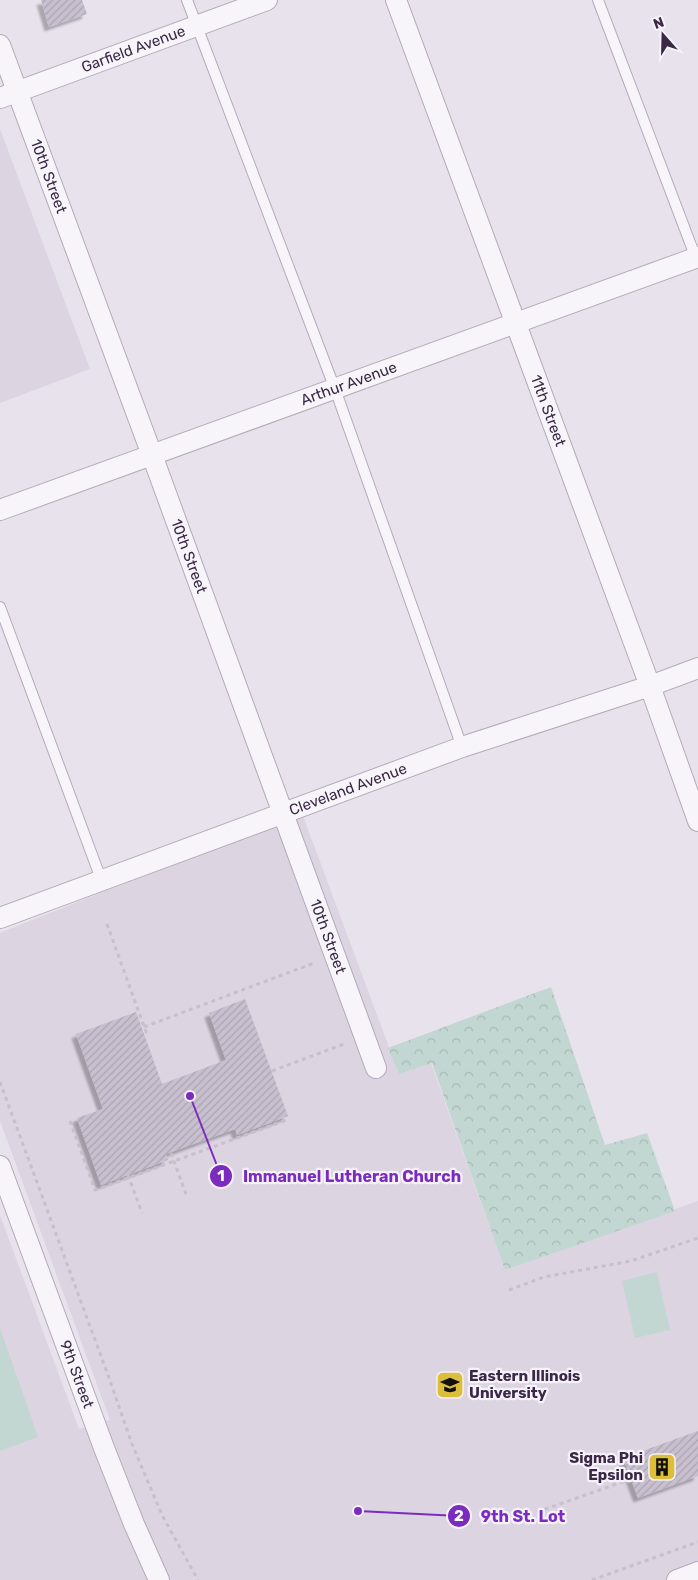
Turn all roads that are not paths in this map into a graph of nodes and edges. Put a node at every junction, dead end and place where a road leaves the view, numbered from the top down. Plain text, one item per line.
1 (187, 0) edge
2 (268, 0) edge
3 (396, 0) edge
4 (598, 0) edge
5 (196, 26) junction
6 (0, 45) edge
7 (9, 94) edge
8 (697, 260) edge
9 (516, 323) junction
10 (335, 389) junction
11 (152, 455) junction
12 (0, 510) edge
13 (0, 607) edge
14 (698, 668) edge
15 (650, 686) junction
16 (462, 747) junction
17 (283, 813) junction
18 (698, 821) edge
19 (101, 880) junction
20 (0, 918) edge
21 (376, 1068) dead end
22 (0, 1166) edge
23 (698, 1572) edge
24 (159, 1580) edge
25 (677, 1580) edge

1 - 5 lane
2 - 5 street, Garfield Avenue
3 - 9 street, 11th Street
4 - 8 lane
5 - 7 street, Garfield Avenue
5 - 10 lane
6 - 7 street, 10th Street
7 - 11 street, 10th Street
8 - 9 street, Arthur Avenue
9 - 10 street, Arthur Avenue
9 - 15 street, 11th Street
10 - 11 street, Arthur Avenue
10 - 16 lane
11 - 12 street, Arthur Avenue
11 - 17 street, 10th Street
13 - 19 lane
14 - 15 street, Cleveland Avenue
15 - 16 street, Cleveland Avenue
15 - 18 street, 11th Street
16 - 17 street, Cleveland Avenue
17 - 19 street, Cleveland Avenue
17 - 21 street, 10th Street
19 - 20 street, Cleveland Avenue
22 - 24 street, 9th Street
23 - 25 street

